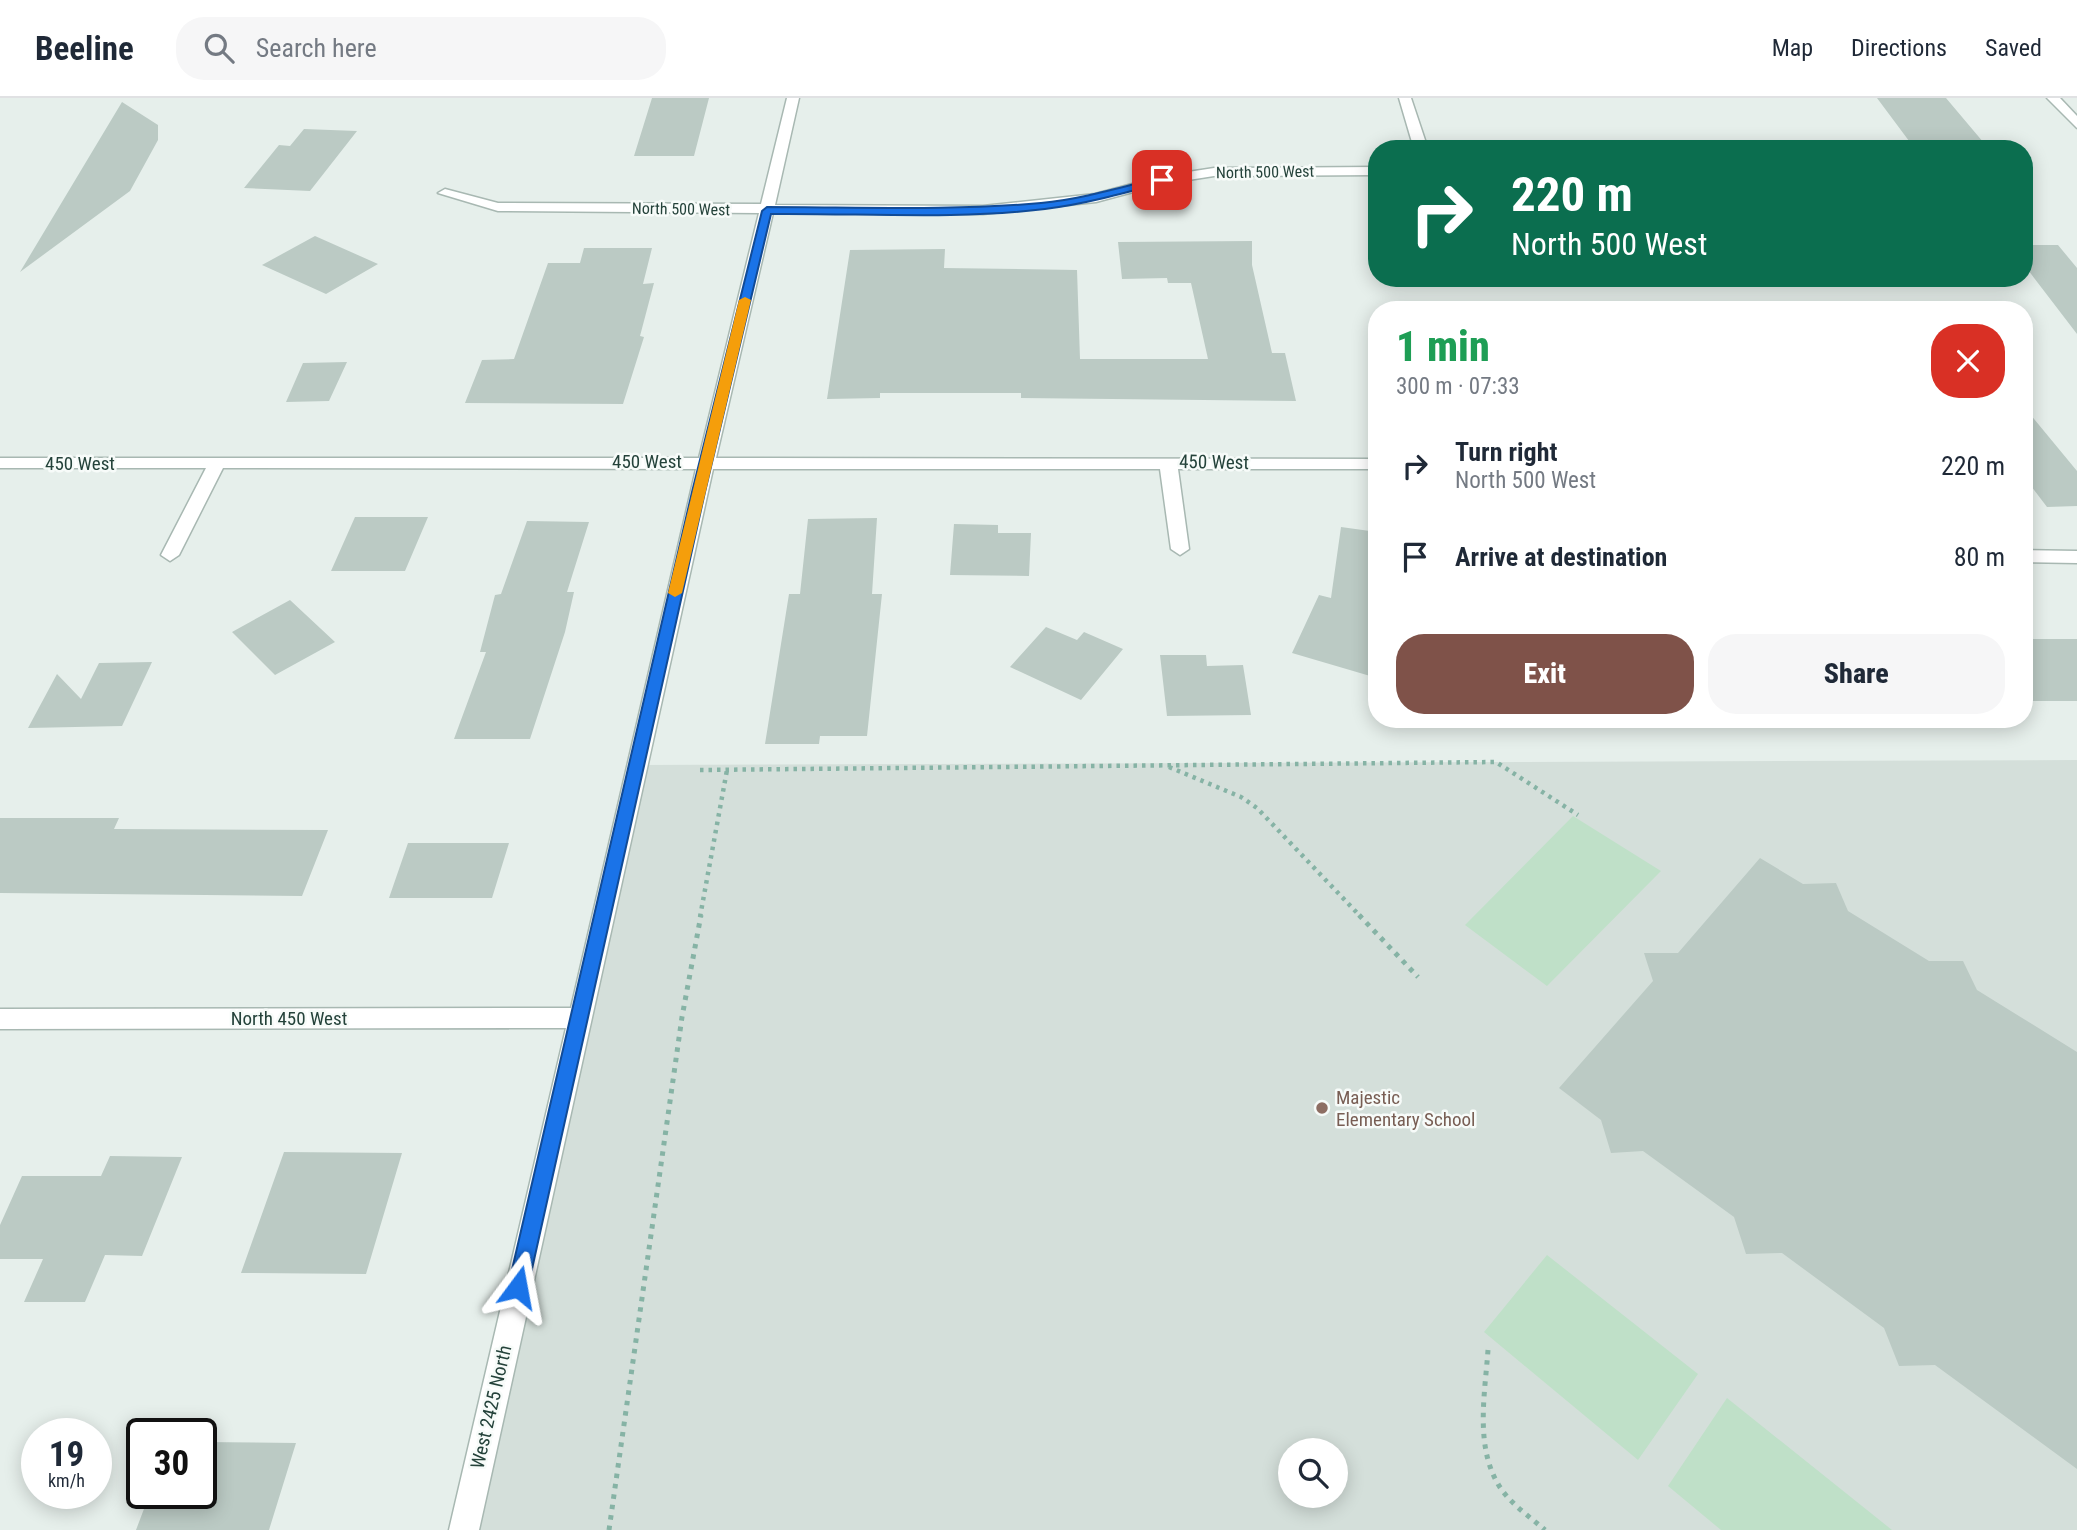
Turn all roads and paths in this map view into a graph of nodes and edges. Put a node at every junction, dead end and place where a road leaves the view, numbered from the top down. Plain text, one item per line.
1 (793, 98) edge
2 (1405, 98) edge
3 (2053, 98) edge
4 (2077, 124) edge
5 (1418, 140) edge
6 (1368, 171) edge
7 (444, 193) dead end
8 (767, 211) junction
9 (707, 461) junction
10 (1168, 462) junction
11 (0, 463) edge
12 (217, 464) junction
13 (1368, 464) edge
14 (1180, 549) dead end
15 (170, 555) dead end
16 (2033, 556) edge
17 (2077, 557) edge
18 (1167, 766) junction
19 (699, 770) dead end
20 (727, 770) junction
21 (1578, 815) dead end
22 (1418, 977) dead end
23 (578, 1018) junction
24 (0, 1019) edge
25 (1488, 1350) dead end
26 (464, 1530) edge
27 (609, 1530) edge
28 (1545, 1530) edge

1 - 8 street, West 2425 North
2 - 5 street
3 - 4 street
6 - 8 street, North 500 West
7 - 8 street, North 500 West
8 - 9 street, West 2425 North
9 - 10 street, 450 West
9 - 12 street, 450 West
9 - 23 street, West 2425 North
10 - 13 street, 450 West
10 - 14 street
11 - 12 street, 450 West
12 - 15 street
16 - 17 street
18 - 20 path
18 - 21 path
18 - 22 path
19 - 20 path
20 - 27 path
23 - 24 street, North 450 West
23 - 26 street, West 2425 North
25 - 28 path

